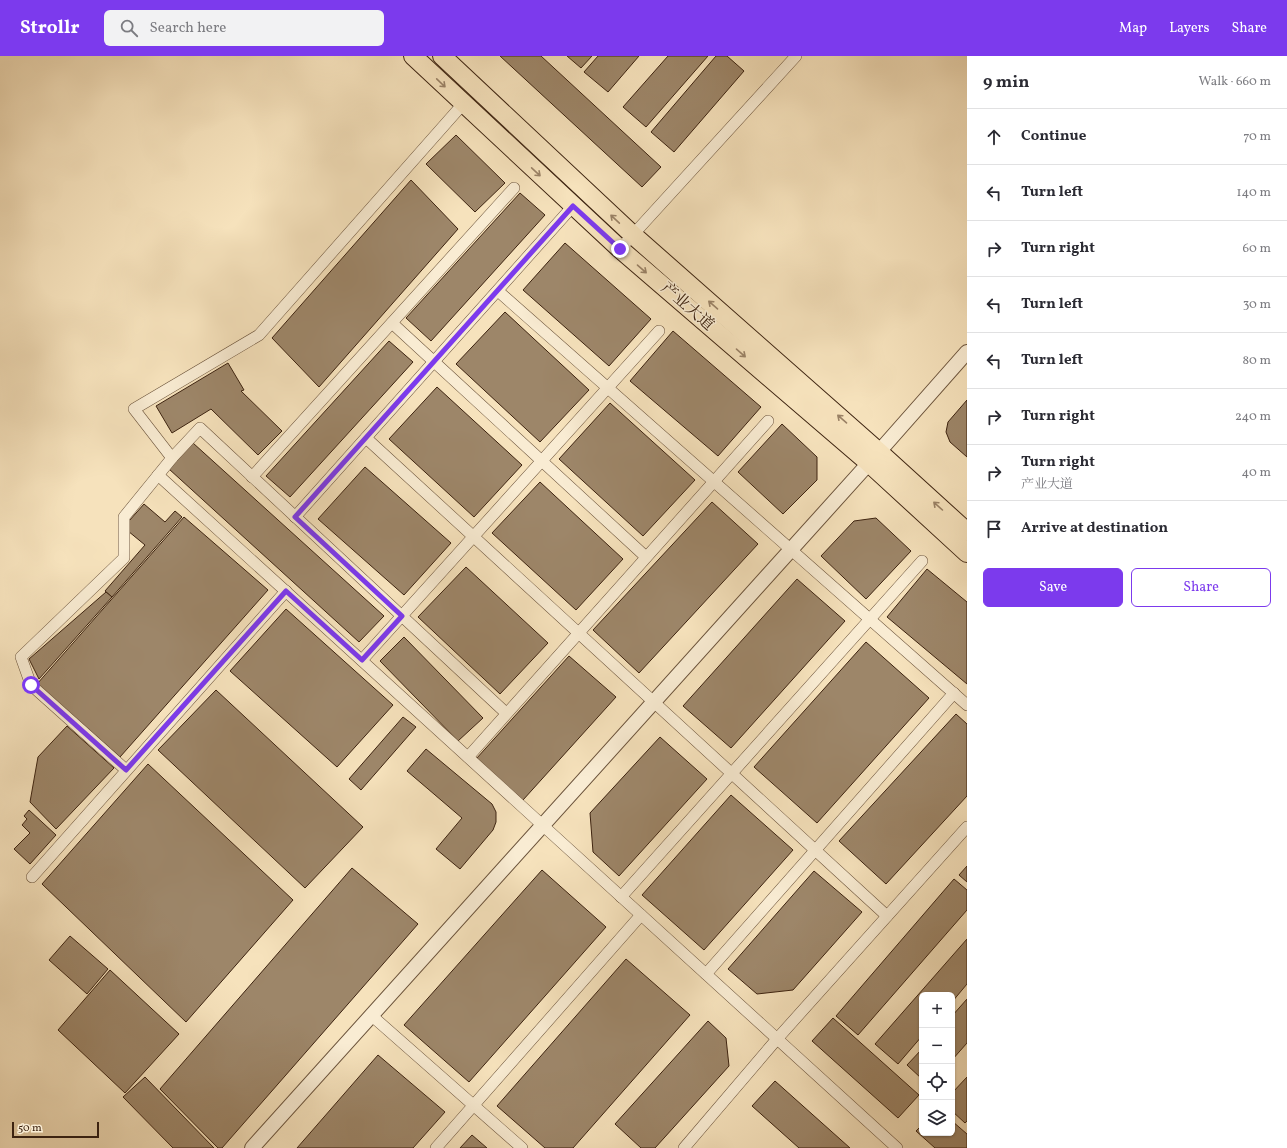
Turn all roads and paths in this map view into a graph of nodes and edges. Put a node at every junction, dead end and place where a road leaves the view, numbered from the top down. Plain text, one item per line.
1 (413, 56) edge
2 (442, 56) edge
3 (796, 56) edge
4 (463, 104) junction
5 (514, 188) dead end
6 (573, 206) junction
7 (633, 235) junction
8 (620, 249) junction
9 (498, 291) junction
10 (392, 323) junction
11 (659, 331) dead end
12 (967, 352) edge
13 (434, 362) junction
14 (608, 388) junction
15 (768, 421) dead end
16 (366, 438) junction
17 (874, 457) junction
18 (172, 458) junction
19 (542, 461) junction
20 (158, 475) junction
21 (252, 477) junction
22 (714, 481) junction
23 (295, 517) junction
24 (967, 532) edge
25 (474, 537) junction
26 (791, 550) junction
27 (967, 553) edge
28 (646, 557) junction
29 (922, 561) dead end
30 (286, 591) junction
31 (402, 616) junction
32 (870, 619) junction
33 (579, 633) junction
34 (362, 660) junction
35 (954, 693) junction
36 (654, 702) junction
37 (967, 704) edge
38 (506, 713) junction
39 (468, 757) junction
40 (126, 770) junction
41 (732, 774) junction
42 (543, 825) junction
43 (967, 826) edge
44 (815, 850) junction
45 (32, 877) dead end
46 (621, 897) junction
47 (641, 915) junction
48 (887, 916) junction
49 (706, 974) junction
50 (371, 1015) junction
51 (777, 1039) junction
52 (474, 1106) junction
53 (252, 1148) edge
54 (436, 1148) edge
55 (522, 1148) edge
56 (684, 1148) edge
57 (897, 1148) edge

1 -> 4 main road, 产业大道
7 -> 2 main road, 产业大道
3 - 7 street
4 -> 6 main road, 产业大道
4 - 18 street
5 - 10 street
6 - 8 main road, 产业大道
6 - 9 street
7 - 8 street
17 -> 7 main road, 产业大道
8 -> 17 main road, 产业大道
9 - 13 street
9 - 14 street
10 - 13 street
10 - 21 street
11 - 14 street
12 - 17 street
13 - 16 street
13 - 19 street
14 - 19 street
14 - 22 street
15 - 22 street
16 - 23 street
16 - 25 street
24 -> 17 main road, 产业大道
17 - 26 street
17 - 27 main road, 产业大道
18 - 20 street
18 - 21 street
19 - 25 street
19 - 28 street
20 - 30 street
20 - 40 street
21 - 23 street
22 - 26 street
22 - 28 street
23 - 31 street
25 - 31 street
25 - 33 street
26 - 32 street
26 - 36 street
28 - 33 street
29 - 32 street
30 - 34 street
30 - 40 street
31 - 34 street
31 - 38 street
32 - 35 street
32 - 41 street
33 - 36 street
33 - 38 street
34 - 39 street
35 - 37 street
35 - 44 street
36 - 41 street
36 - 42 street
38 - 39 street
39 - 42 street
40 - 45 street
41 - 44 street
41 - 46 street
42 - 46 street
42 - 50 street
43 - 48 street
44 - 48 street
44 - 49 street
46 - 47 street
47 - 49 street
47 - 52 street
48 - 51 street
49 - 51 street
50 - 52 street
50 - 53 street
51 - 56 street
51 - 57 street
52 - 54 street
52 - 55 street

